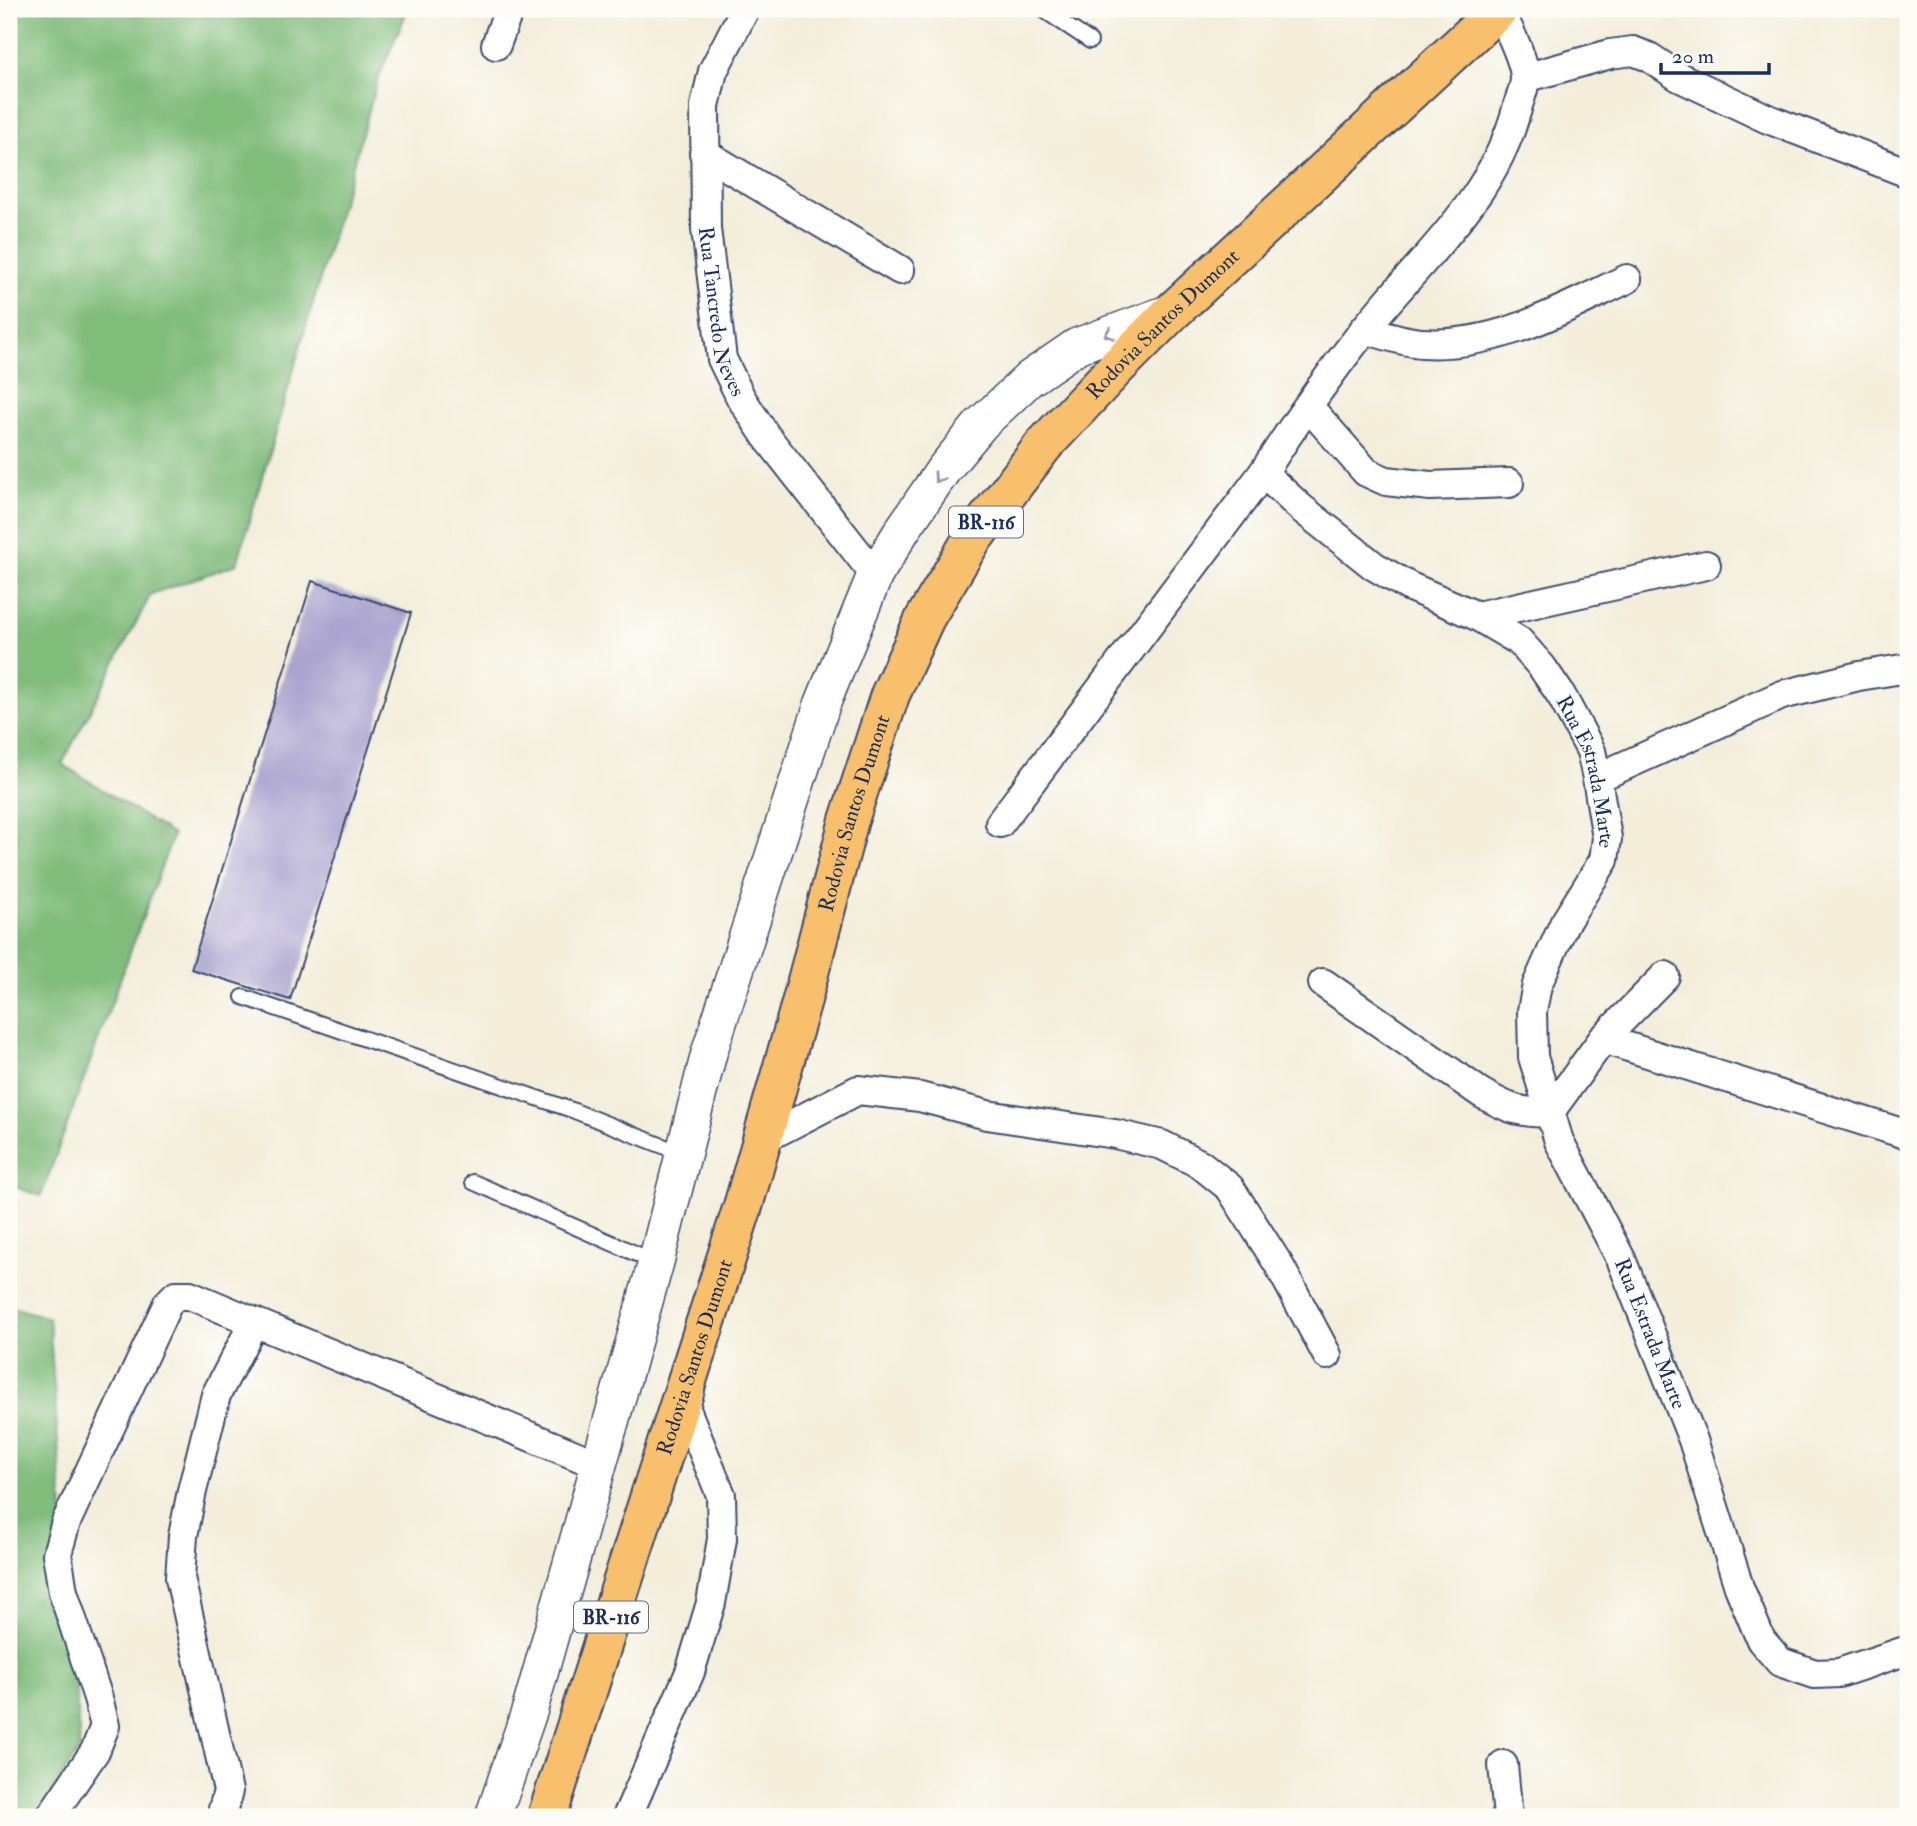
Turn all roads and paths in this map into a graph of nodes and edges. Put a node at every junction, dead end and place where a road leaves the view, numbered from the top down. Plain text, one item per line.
1 (509, 9) edge
2 (745, 9) edge
3 (1042, 9) edge
4 (1499, 9) edge
5 (1090, 41) dead end
6 (496, 45) dead end
7 (1525, 78) junction
8 (704, 153) junction
9 (1908, 173) edge
10 (900, 270) dead end
11 (1627, 279) dead end
12 (1173, 311) junction
13 (1364, 329) junction
14 (1308, 406) junction
15 (1263, 473) junction
16 (1508, 483) dead end
17 (1706, 565) dead end
18 (875, 575) junction
19 (1477, 616) junction
20 (1908, 668) edge
21 (1597, 778) junction
22 (1000, 823) dead end
23 (1665, 976) dead end
24 (1323, 983) dead end
25 (243, 997) dead end
26 (1603, 1039) junction
27 (1549, 1113) junction
28 (1908, 1135) edge
29 (761, 1140) junction
30 (683, 1154) junction
31 (473, 1182) dead end
32 (744, 1203) junction
33 (656, 1262) junction
34 (254, 1322) junction
35 (1327, 1355) dead end
36 (599, 1465) junction
37 (1908, 1650) edge
38 (1503, 1765) dead end
39 (50, 1817) edge
40 (221, 1817) edge
41 (493, 1817) edge
42 (547, 1817) edge
43 (627, 1817) edge
44 (1508, 1817) edge

1 - 6 street
2 - 8 street, Rua Tancredo Neves
3 - 5 lane
4 - 7 street
4 - 12 highway, Rodovia Santos Dumont / BR-116
7 - 9 street
7 - 13 street
8 - 10 street
8 - 18 street, Rua Tancredo Neves
11 - 13 street
12 -> 18 street
12 - 29 highway, Rodovia Santos Dumont / BR-116
13 - 14 street
14 - 15 street
14 - 16 street
15 - 19 street, Rua Estrada Marte
15 - 22 street
17 - 19 street
18 - 30 street
19 - 21 street, Rua Estrada Marte
20 - 21 street
21 - 27 street, Rua Estrada Marte
23 - 26 street
24 - 27 street
25 - 30 lane
26 - 27 street
26 - 28 street
27 - 37 street, Rua Estrada Marte
29 - 32 highway, Rodovia Santos Dumont / BR-116
29 - 35 street
30 - 33 street
31 - 33 lane
32 - 42 highway, Rodovia Santos Dumont / BR-116
32 - 43 street
33 - 36 street
34 - 36 street
34 - 39 street
34 - 40 street
36 - 41 street
38 - 44 street

